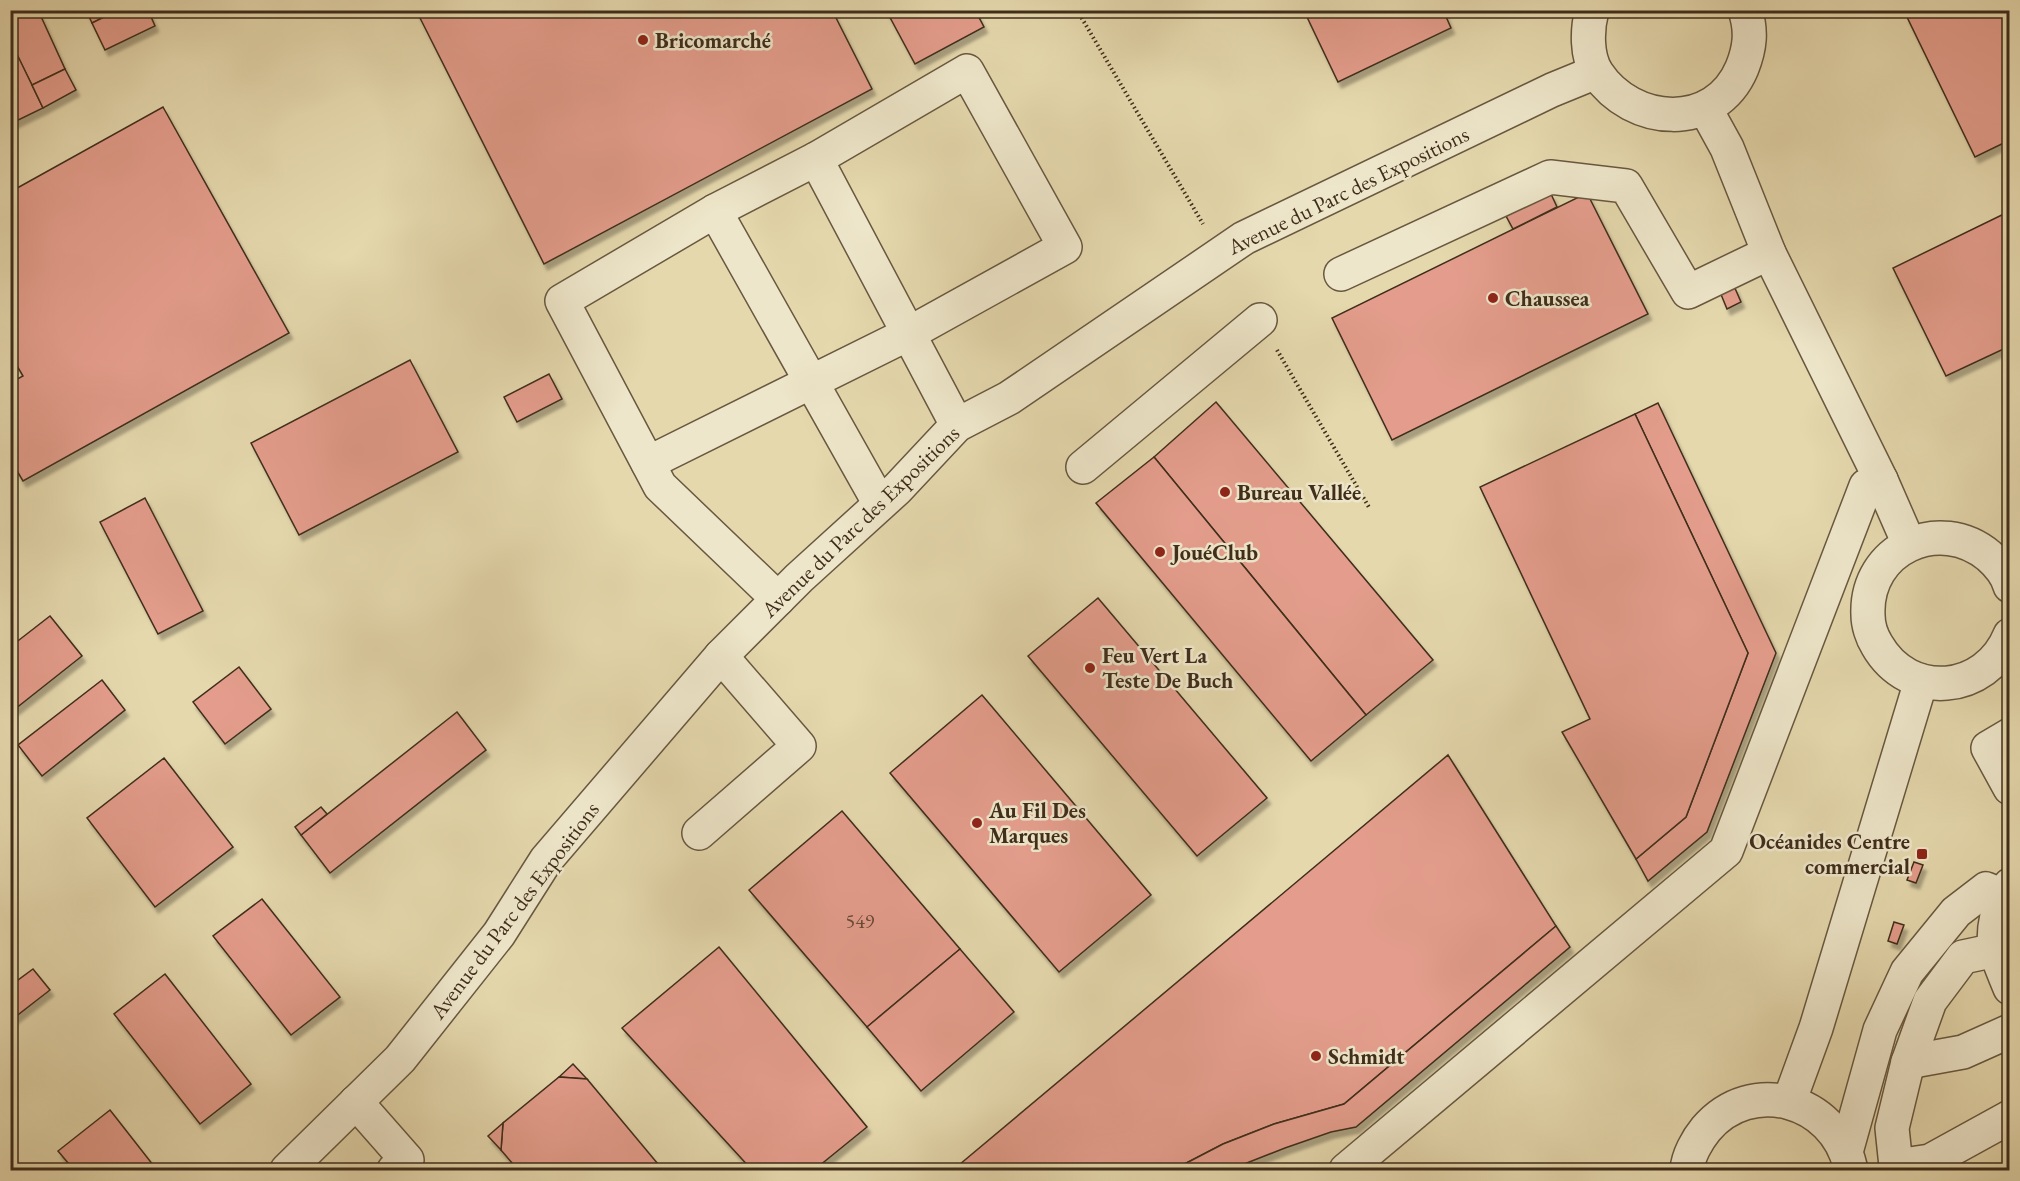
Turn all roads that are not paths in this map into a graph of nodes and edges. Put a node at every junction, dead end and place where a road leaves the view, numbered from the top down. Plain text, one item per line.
1 (1592, 10) edge
2 (1745, 10) edge
3 (1596, 72) junction
4 (1705, 108) junction
5 (816, 159) junction
6 (715, 211) junction
7 (1769, 253) junction
8 (1341, 274) dead end
9 (1260, 320) dead end
10 (908, 334) junction
11 (811, 382) junction
12 (957, 425) junction
13 (648, 463) junction
14 (1083, 466) dead end
15 (1881, 480) junction
16 (880, 504) junction
17 (1909, 544) junction
18 (2009, 582) edge
19 (778, 599) junction
20 (2010, 635) edge
21 (721, 656) junction
22 (1921, 681) junction
23 (2010, 735) edge
24 (2010, 788) edge
25 (699, 833) dead end
26 (2006, 890) edge
27 (1996, 950) junction
28 (2010, 988) edge
29 (2010, 1031) edge
30 (1908, 1062) junction
31 (356, 1102) junction
32 (1789, 1102) junction
33 (2010, 1117) edge
34 (1849, 1161) edge
35 (287, 1170) edge
36 (394, 1170) edge
37 (1346, 1170) edge
38 (1687, 1170) edge

1 - 3 street
2 - 4 street
3 - 4 street
3 - 12 street, Avenue du Parc des Expositions
4 - 7 street
5 - 6 street
5 - 10 street
5 - 10 street
6 - 11 street
6 - 13 street
7 - 8 street
7 - 15 street
9 - 14 street
10 - 11 street
10 - 12 street
11 - 13 street
11 - 16 street
12 - 16 street, Avenue du Parc des Expositions
13 - 19 street
15 - 17 street
15 - 37 street
16 - 19 street, Avenue du Parc des Expositions
17 - 18 street
17 - 22 street
19 - 21 street, Avenue du Parc des Expositions
20 - 22 street
21 - 25 street
21 - 31 street, Avenue du Parc des Expositions
22 - 32 street
23 - 24 street
26 - 27 street
26 - 34 street
27 - 28 street
27 - 30 street
29 - 30 street
30 - 33 street
31 - 35 street, Avenue du Parc des Expositions
31 - 36 street
32 - 34 street
32 - 38 street

